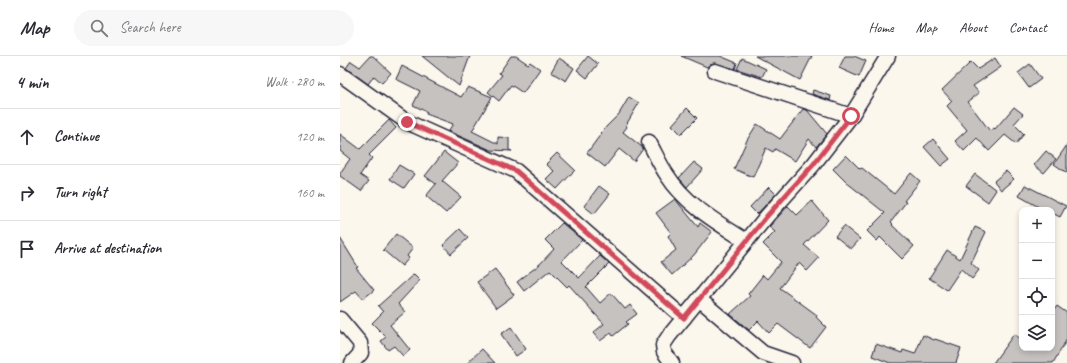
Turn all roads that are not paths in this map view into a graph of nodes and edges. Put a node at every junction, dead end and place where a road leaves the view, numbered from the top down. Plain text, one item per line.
1 (888, 56) edge
2 (716, 71) dead end
3 (340, 74) edge
4 (851, 116) junction
5 (649, 142) dead end
6 (746, 241) junction
7 (699, 299) junction
8 (684, 318) junction
9 (340, 319) edge
10 (352, 363) edge
11 (672, 363) edge
12 (792, 363) edge

1 - 4 street
2 - 4 street
3 - 8 street
4 - 6 street
5 - 6 street
6 - 7 street
7 - 8 street
7 - 12 street
8 - 11 street
9 - 10 street

